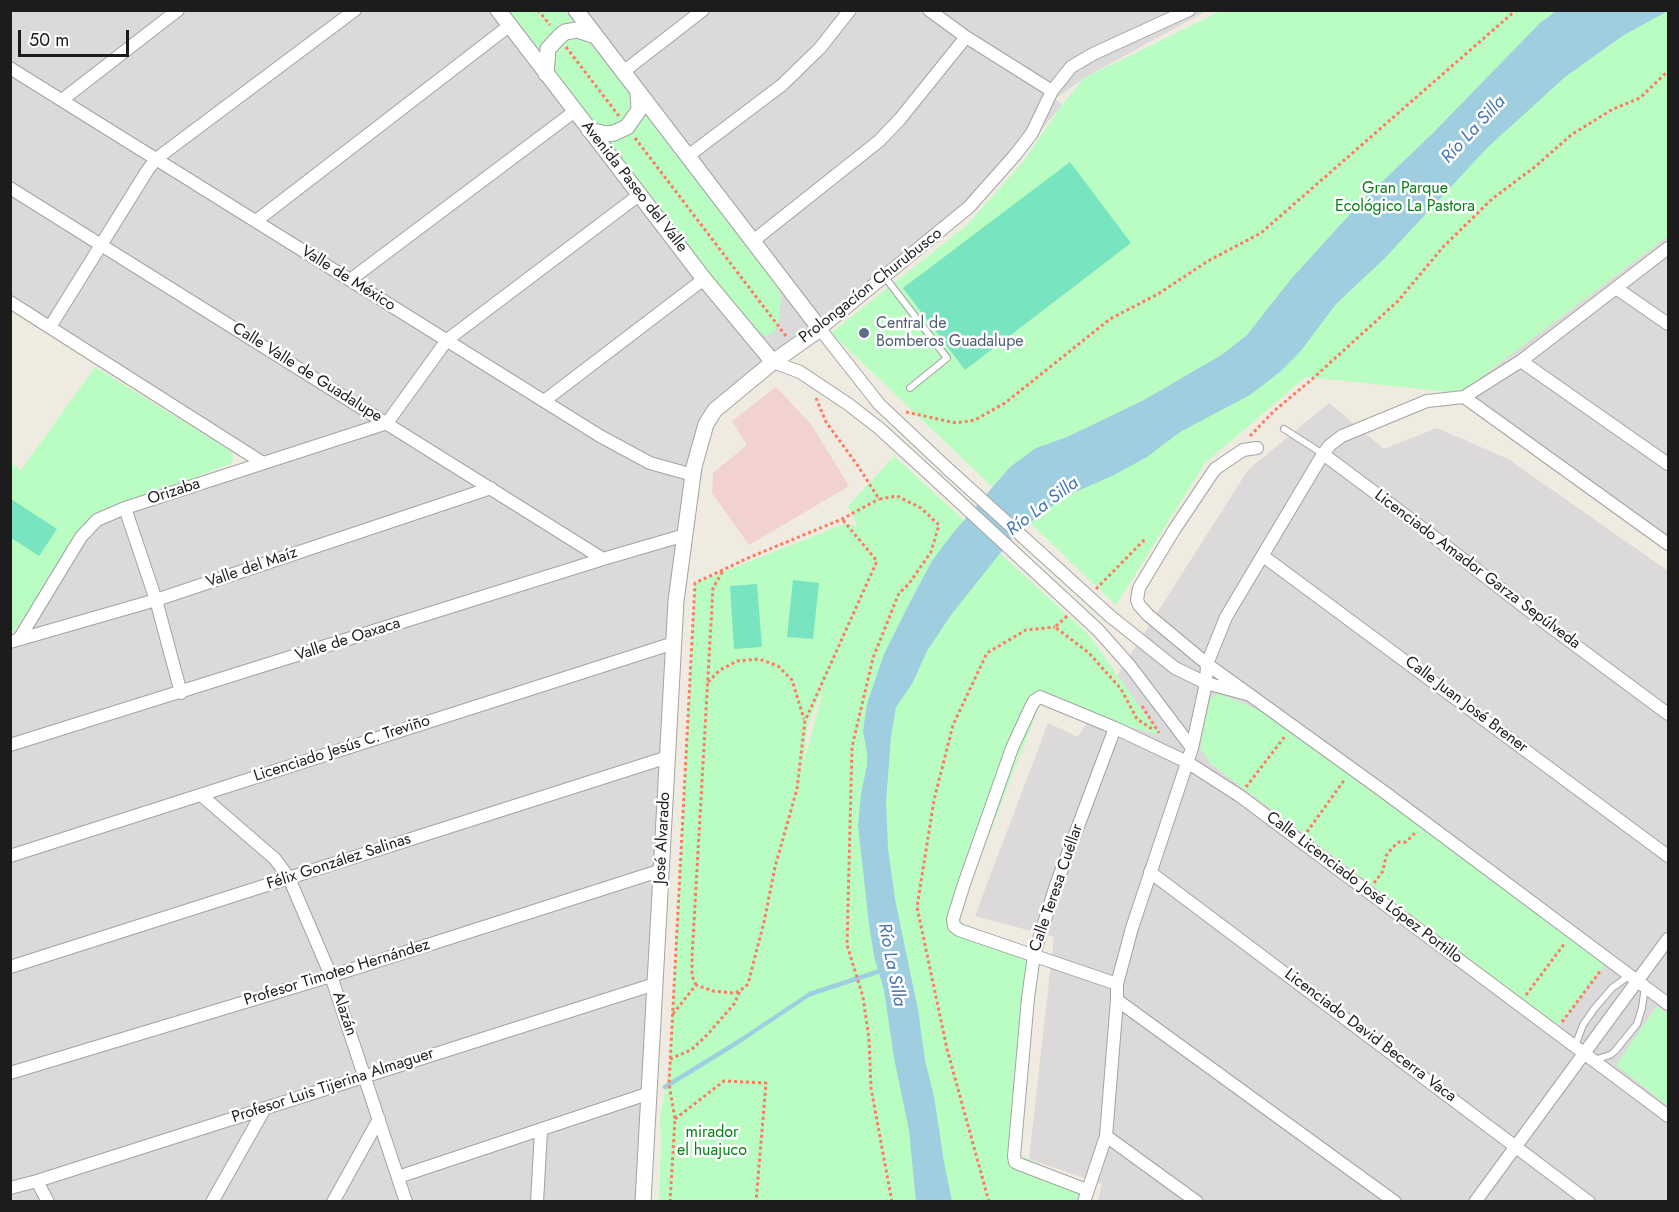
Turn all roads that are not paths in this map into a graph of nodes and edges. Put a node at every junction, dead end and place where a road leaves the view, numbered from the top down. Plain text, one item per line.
1 (178, 10) edge
2 (355, 10) edge
3 (498, 10) edge
4 (576, 10) edge
5 (703, 10) edge
6 (850, 10) edge
7 (929, 10) edge
8 (1189, 10) edge
9 (509, 26) junction
10 (595, 36) junction
11 (966, 37) junction
12 (10, 68) edge
13 (623, 72) junction
14 (546, 74) junction
15 (1053, 91) junction
16 (638, 92) junction
17 (62, 100) junction
18 (575, 111) junction
19 (589, 130) junction
20 (688, 156) junction
21 (156, 159) junction
22 (10, 188) edge
23 (639, 195) junction
24 (256, 221) junction
25 (753, 241) junction
26 (101, 244) junction
27 (1668, 248) edge
28 (884, 276) junction
29 (704, 279) junction
30 (350, 280) junction
31 (1616, 288) junction
32 (10, 302) edge
33 (1668, 324) edge
34 (50, 327) junction
35 (820, 329) junction
36 (447, 340) junction
37 (1521, 361) junction
38 (773, 362) junction
39 (910, 388) dead end
40 (1464, 397) junction
41 (544, 401) junction
42 (387, 423) junction
43 (1284, 429) dead end
44 (1257, 448) dead end
45 (1323, 454) junction
46 (263, 463) junction
47 (1668, 464) edge
48 (693, 475) junction
49 (491, 488) junction
50 (125, 508) junction
51 (685, 535) junction
52 (1668, 544) edge
53 (1263, 556) junction
54 (603, 559) junction
55 (156, 600) junction
56 (15, 641) edge
57 (674, 643) junction
58 (1207, 664) junction
59 (1206, 683) junction
60 (182, 693) junction
61 (1254, 696) junction
62 (1668, 714) edge
63 (1115, 728) junction
64 (10, 745) edge
65 (1192, 748) junction
66 (668, 757) junction
67 (1187, 762) junction
68 (201, 795) junction
69 (10, 856) edge
70 (1668, 856) edge
71 (662, 870) junction
72 (1150, 872) junction
73 (289, 878) junction
74 (1668, 939) edge
75 (1034, 955) junction
76 (10, 967) edge
77 (331, 976) junction
78 (1638, 980) junction
79 (655, 984) junction
80 (1117, 984) junction
81 (1117, 1000) junction
82 (1668, 1004) edge
83 (1584, 1053) junction
84 (10, 1073) edge
85 (365, 1076) junction
86 (650, 1094) junction
87 (265, 1108) junction
88 (1668, 1116) edge
89 (379, 1119) junction
90 (541, 1131) junction
91 (1106, 1136) junction
92 (1516, 1146) junction
93 (398, 1177) junction
94 (36, 1181) junction
95 (10, 1188) edge
96 (1085, 1196) edge
97 (48, 1202) edge
98 (212, 1202) edge
99 (333, 1202) edge
100 (406, 1202) edge
101 (537, 1202) edge
102 (643, 1202) edge
103 (1197, 1202) edge
104 (1395, 1202) edge
105 (1475, 1202) edge
106 (1589, 1202) edge

1 - 17 street
2 - 21 street
3 - 9 street, Avenida Paseo del Valle
4 - 10 street
5 - 13 street
6 - 20 street
7 - 11 street
8 - 15 street
9 - 14 street, Avenida Paseo del Valle
9 - 24 street
10 - 13 street
10 - 14 street
11 - 15 street
11 - 25 street
12 - 17 street, Valle de México
13 - 16 street
14 - 18 street, Avenida Paseo del Valle
15 - 28 street, Prolongacíon Churubusco
16 - 19 street
16 - 20 street
17 - 21 street, Valle de México
18 - 19 street, Avenida Paseo del Valle
18 - 30 street
19 - 23 street, Avenida Paseo del Valle
20 - 25 street
21 - 24 street, Valle de México
21 - 26 street
22 - 26 street, Calle Valle de Guadalupe
23 - 29 street, Avenida Paseo del Valle
23 - 36 street
24 - 30 street, Valle de México
25 - 35 street
26 - 34 street
26 - 42 street, Calle Valle de Guadalupe
27 - 31 street
28 - 35 street, Prolongacíon Churubusco
28 - 39 lane
29 - 38 street, Avenida Paseo del Valle
29 - 41 street
30 - 36 street, Valle de México
31 - 33 street
31 - 37 street
32 - 34 street
34 - 46 street
35 - 38 street, Prolongacíon Churubusco
35 - 59 street, bridge
36 - 41 street, Valle de México
36 - 42 street
37 - 40 street
37 - 47 street
38 - 48 street, Prolongacíon Churubusco
38 - 65 street, bridge
40 - 45 street
40 - 52 street
41 - 48 street, Valle de México
42 - 46 street, Orizaba
42 - 49 street, Calle Valle de Guadalupe
43 - 45 lane, Licenciado Amador Garza Sepúlveda
44 - 58 street
45 - 53 street
45 - 62 street, Licenciado Amador Garza Sepúlveda
46 - 50 street, Orizaba
48 - 51 street, José Alvarado
49 - 54 street, Calle Valle de Guadalupe
49 - 55 street, Valle del Maíz
50 - 55 street
50 - 56 street, Orizaba
51 - 54 street, Valle de Oaxaca
51 - 57 street, José Alvarado
53 - 58 street
53 - 70 street, Calle Juan José Brener
54 - 60 street, Valle de Oaxaca
55 - 56 street, Valle del Maíz
55 - 60 street
57 - 66 street, José Alvarado
57 - 68 street, Licenciado Jesús C. Treviño
58 - 59 street
58 - 61 street
59 - 61 street
59 - 65 street
60 - 64 street, Valle de Oaxaca
61 - 78 street
63 - 67 street, Calle Licenciado José López Portillo
63 - 75 street, Calle Teresa Cuéllar
63 - 75 street, Calle Licenciado José López Portillo
65 - 67 street
66 - 71 street, José Alvarado
66 - 73 street, Félix González Salinas
67 - 72 street
67 - 83 street, Calle Licenciado José López Portillo
68 - 69 street, Licenciado Jesús C. Treviño
68 - 73 street, Alazán
71 - 77 street, Profesor Timoteo Hernández
71 - 79 street, José Alvarado
72 - 80 street
72 - 92 street, Licenciado David Becerra Vaca
73 - 76 street, Félix González Salinas
73 - 77 street, Alazán
74 - 78 street
75 - 80 street
75 - 96 street, Calle Teresa Cuéllar
77 - 84 street, Profesor Timoteo Hernández
77 - 85 street, Alazán
78 - 82 street
78 - 83 street
78 - 83 lane
78 - 83 lane
79 - 85 street, Profesor Luis Tijerina Almaguer
79 - 86 street, José Alvarado
80 - 81 street
81 - 91 street
81 - 104 street
83 - 88 street, Calle Licenciado José López Portillo
83 - 92 street
85 - 87 street, Profesor Luis Tijerina Almaguer
85 - 89 street, Alazán
86 - 90 street
86 - 102 street, José Alvarado
87 - 94 street, Profesor Luis Tijerina Almaguer
87 - 98 street
89 - 93 street, Alazán
89 - 99 street
90 - 93 street
90 - 101 street
91 - 96 street
91 - 103 street
92 - 105 street
92 - 106 street, Licenciado David Becerra Vaca
93 - 100 street, Alazán
94 - 95 street, Profesor Luis Tijerina Almaguer
94 - 97 street

